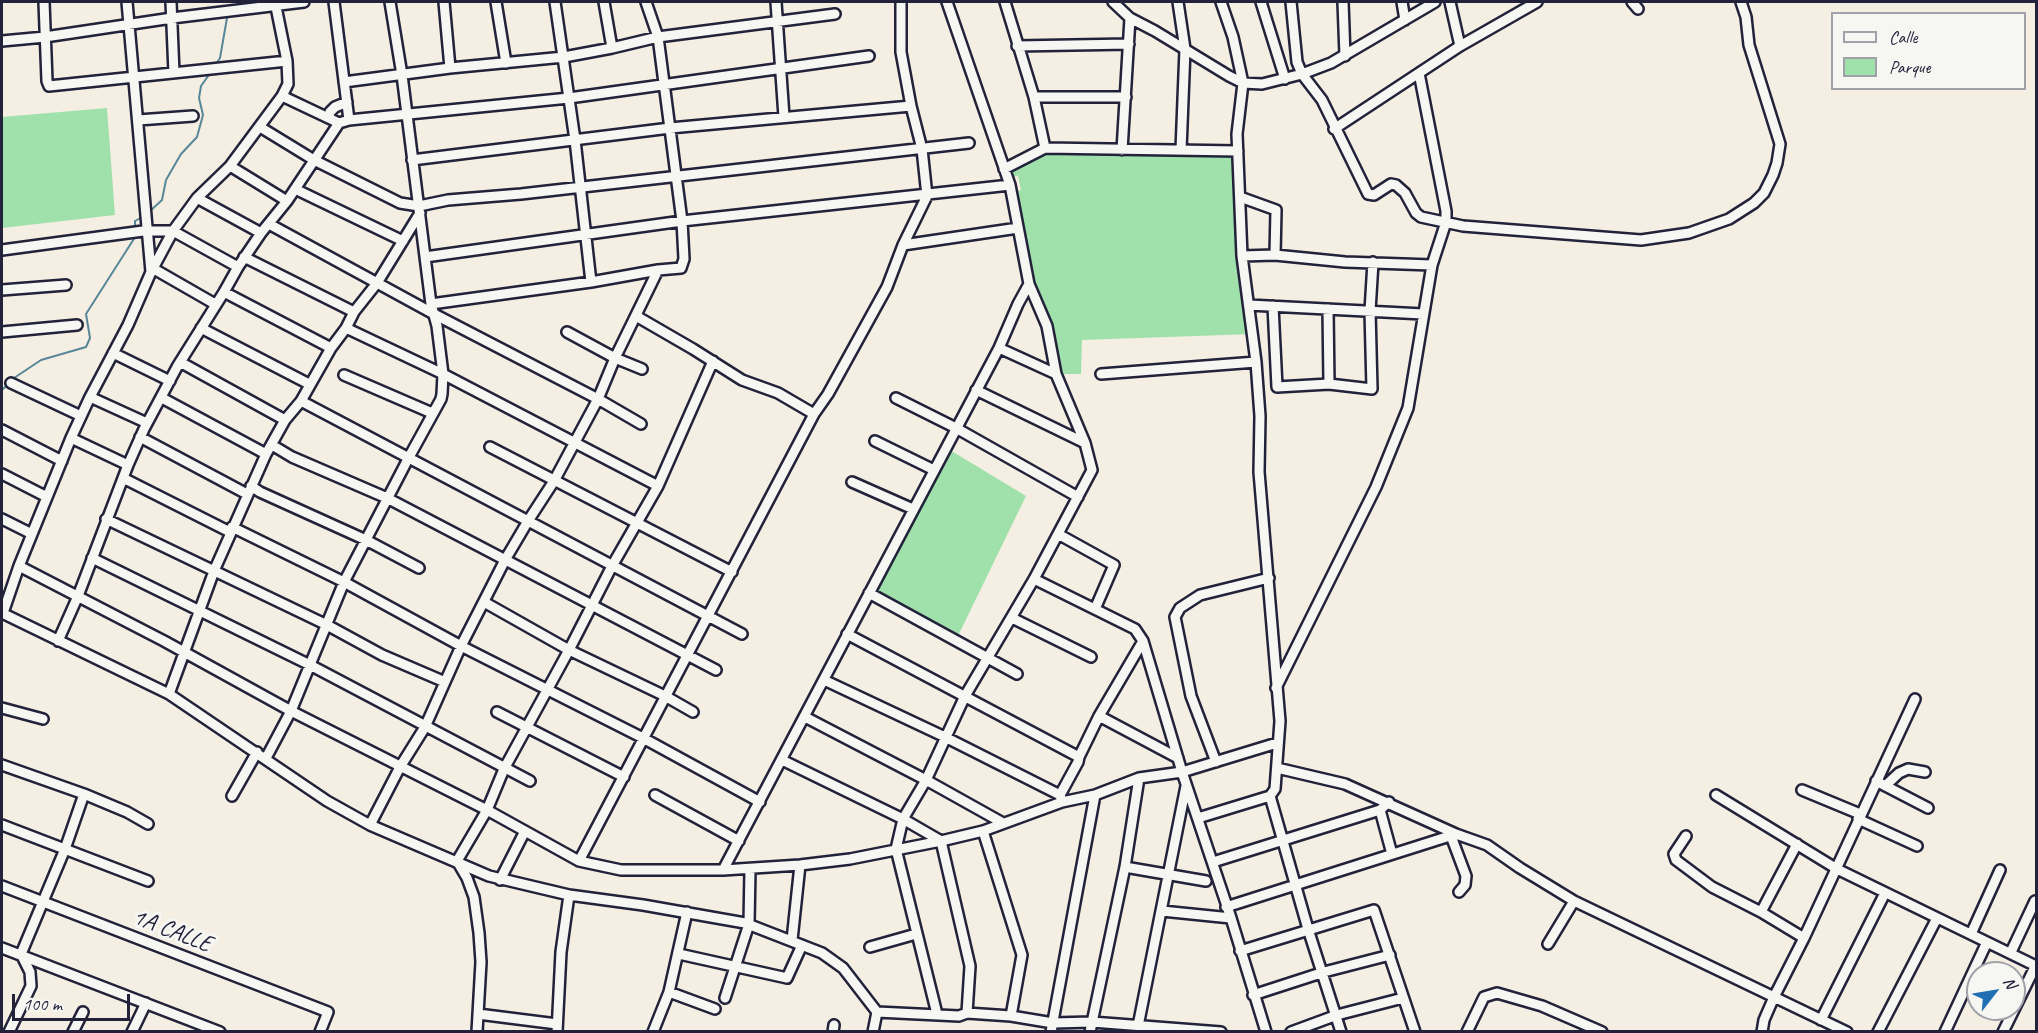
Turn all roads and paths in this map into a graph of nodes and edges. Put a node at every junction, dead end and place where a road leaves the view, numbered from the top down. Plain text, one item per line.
1 (44, 2) edge
2 (127, 2) edge
3 (171, 2) edge
4 (304, 2) edge
5 (334, 2) edge
6 (390, 2) edge
7 (444, 2) edge
8 (496, 2) edge
9 (555, 2) edge
10 (604, 2) edge
11 (646, 2) edge
12 (776, 2) edge
13 (902, 2) edge
14 (947, 2) edge
15 (1005, 2) edge
16 (1113, 2) edge
17 (1178, 2) edge
18 (1221, 2) edge
19 (1261, 2) edge
20 (1292, 2) edge
21 (1343, 2) edge
22 (1402, 2) edge
23 (1435, 2) edge
24 (1450, 2) edge
25 (1537, 2) edge
26 (1742, 2) edge
27 (276, 3) edge
28 (835, 14) dead end
29 (172, 18) junction
30 (1130, 18) junction
31 (1405, 20) junction
32 (779, 22) junction
33 (129, 25) junction
34 (45, 37) junction
35 (658, 37) junction
36 (2, 41) edge
37 (1128, 44) junction
38 (1017, 46) junction
39 (1461, 46) junction
40 (612, 48) junction
41 (1185, 49) junction
42 (869, 56) dead end
43 (1345, 56) junction
44 (564, 57) junction
45 (286, 61) junction
46 (506, 63) junction
47 (450, 68) junction
48 (780, 68) junction
49 (174, 73) junction
50 (1419, 73) junction
51 (1302, 74) junction
52 (402, 75) junction
53 (133, 76) junction
54 (1285, 79) junction
55 (344, 82) junction
56 (1243, 83) junction
57 (664, 84) junction
58 (282, 96) junction
59 (1034, 97) junction
60 (1126, 97) junction
61 (569, 98) junction
62 (347, 102) junction
63 (911, 106) junction
64 (406, 115) junction
65 (193, 116) dead end
66 (784, 117) junction
67 (329, 118) junction
68 (138, 120) junction
69 (349, 120) junction
70 (339, 123) junction
71 (260, 127) junction
72 (670, 128) junction
73 (1334, 129) junction
74 (575, 140) junction
75 (969, 143) dead end
76 (1045, 148) junction
77 (922, 149) junction
78 (1122, 150) junction
79 (1181, 150) junction
80 (1238, 151) junction
81 (314, 160) junction
82 (412, 160) junction
83 (230, 166) junction
84 (1004, 169) junction
85 (676, 176) junction
86 (1010, 186) junction
87 (580, 187) junction
88 (296, 189) junction
89 (927, 196) junction
90 (1240, 197) junction
91 (197, 198) junction
92 (287, 201) junction
93 (419, 210) junction
94 (682, 221) junction
95 (1446, 222) junction
96 (269, 224) junction
97 (1018, 228) junction
98 (173, 231) junction
99 (148, 232) junction
100 (261, 233) junction
101 (586, 236) junction
102 (403, 241) junction
103 (903, 245) junction
104 (2, 250) edge
105 (1275, 255) junction
106 (1242, 256) junction
107 (244, 257) junction
108 (424, 257) junction
109 (1373, 262) junction
110 (1432, 265) junction
111 (238, 267) junction
112 (658, 270) junction
113 (152, 271) junction
114 (591, 282) junction
115 (377, 283) junction
116 (1029, 284) junction
117 (66, 285) dead end
118 (2, 290) edge
119 (224, 292) junction
120 (216, 304) junction
121 (1249, 305) junction
122 (1273, 306) junction
123 (432, 309) junction
124 (1328, 309) junction
125 (1370, 311) junction
126 (354, 312) junction
127 (1423, 314) junction
128 (636, 316) junction
129 (77, 325) dead end
130 (201, 328) junction
131 (346, 328) junction
132 (2, 332) edge
133 (567, 332) dead end
134 (331, 348) junction
135 (999, 348) junction
136 (113, 353) junction
137 (615, 358) junction
138 (180, 362) junction
139 (713, 362) junction
140 (1256, 362) junction
141 (642, 369) dead end
142 (442, 374) junction
143 (1056, 374) junction
144 (1101, 374) dead end
145 (344, 375) dead end
146 (7, 381) edge
147 (170, 381) junction
148 (309, 384) junction
149 (1329, 384) junction
150 (976, 390) junction
151 (90, 397) junction
152 (162, 398) junction
153 (598, 399) junction
154 (896, 399) dead end
155 (301, 401) junction
156 (432, 413) junction
157 (814, 414) junction
158 (81, 416) junction
159 (285, 420) junction
160 (147, 423) junction
161 (641, 424) dead end
162 (956, 428) junction
163 (2, 430) edge
164 (140, 437) junction
165 (71, 438) junction
166 (875, 441) dead end
167 (1085, 442) junction
168 (574, 443) junction
169 (272, 445) junction
170 (490, 447) dead end
171 (266, 454) junction
172 (408, 459) junction
173 (62, 461) junction
174 (128, 465) junction
175 (934, 470) junction
176 (2, 474) edge
177 (123, 478) junction
178 (554, 481) junction
179 (852, 482) dead end
180 (658, 486) junction
181 (249, 490) junction
182 (47, 497) junction
183 (1078, 497) junction
184 (387, 498) junction
185 (913, 509) junction
186 (2, 519) edge
187 (106, 519) junction
188 (528, 521) junction
189 (635, 523) junction
190 (231, 530) junction
191 (32, 534) junction
192 (1058, 534) junction
193 (366, 540) junction
194 (92, 558) junction
195 (505, 560) junction
196 (19, 566) junction
197 (612, 566) junction
198 (419, 568) dead end
199 (214, 571) junction
200 (732, 572) junction
201 (1269, 578) junction
202 (1034, 579) junction
203 (344, 582) junction
204 (869, 594) junction
205 (78, 596) junction
206 (484, 602) junction
207 (593, 604) junction
208 (1095, 609) junction
209 (198, 611) junction
210 (2, 613) edge
211 (707, 617) junction
212 (1011, 618) junction
213 (327, 625) junction
214 (742, 634) dead end
215 (847, 634) junction
216 (58, 641) junction
217 (1143, 641) junction
218 (461, 646) junction
219 (569, 650) junction
220 (183, 652) junction
221 (688, 654) junction
222 (1091, 657) dead end
223 (989, 658) junction
224 (310, 665) junction
225 (716, 670) dead end
226 (1017, 674) dead end
227 (824, 680) junction
228 (446, 682) junction
229 (1276, 688) junction
230 (548, 690) junction
231 (169, 694) junction
232 (665, 696) junction
233 (966, 696) junction
234 (1915, 699) dead end
235 (2, 708) edge
236 (291, 711) junction
237 (497, 712) dead end
238 (693, 712) dead end
239 (1099, 716) junction
240 (805, 717) junction
241 (43, 719) dead end
242 (425, 726) junction
243 (528, 728) junction
244 (945, 737) junction
245 (643, 738) junction
246 (1277, 743) junction
247 (257, 752) junction
248 (1079, 757) junction
249 (266, 758) junction
250 (1178, 758) junction
251 (782, 760) junction
252 (1216, 762) junction
253 (2, 765) edge
254 (400, 767) junction
255 (1277, 768) junction
256 (504, 769) junction
257 (1182, 772) junction
258 (1925, 772) dead end
259 (624, 777) junction
260 (1139, 778) junction
261 (926, 780) junction
262 (530, 781) dead end
263 (1186, 783) junction
264 (1880, 783) junction
265 (1802, 790) dead end
266 (84, 794) junction
267 (655, 795) dead end
268 (1095, 795) junction
269 (1716, 795) dead end
270 (232, 796) dead end
271 (1270, 796) junction
272 (1061, 799) junction
273 (760, 802) junction
274 (1389, 802) junction
275 (1928, 808) dead end
276 (487, 810) junction
277 (1380, 810) junction
278 (1859, 817) junction
279 (1198, 818) junction
280 (903, 819) junction
281 (1003, 823) junction
282 (148, 824) dead end
283 (2, 825) edge
284 (370, 825) junction
285 (525, 831) junction
286 (982, 831) junction
287 (1454, 835) junction
288 (1686, 836) dead end
289 (1284, 839) junction
290 (738, 841) junction
291 (941, 842) junction
292 (1797, 844) junction
293 (1917, 846) dead end
294 (65, 849) junction
295 (896, 849) junction
296 (1392, 854) junction
297 (457, 861) junction
298 (579, 861) junction
299 (1213, 862) junction
300 (800, 865) junction
301 (1125, 867) junction
302 (750, 869) junction
303 (1837, 869) junction
304 (723, 870) junction
305 (2000, 870) dead end
306 (1169, 876) junction
307 (500, 880) junction
308 (1206, 880) dead end
309 (148, 881) dead end
310 (1297, 884) junction
311 (2, 886) edge
312 (1459, 892) dead end
313 (1885, 893) junction
314 (569, 895) junction
315 (43, 901) junction
316 (1574, 901) junction
317 (2035, 901) edge
318 (1226, 907) junction
319 (1162, 911) junction
320 (687, 912) junction
321 (1761, 912) junction
322 (1231, 918) junction
323 (1937, 918) junction
324 (748, 924) junction
325 (1308, 929) junction
326 (916, 934) junction
327 (1971, 934) junction
328 (1804, 938) junction
329 (792, 940) junction
330 (1987, 942) junction
331 (1548, 944) dead end
332 (802, 945) junction
333 (870, 947) dead end
334 (2, 948) edge
335 (1240, 951) junction
336 (2011, 952) junction
337 (21, 954) junction
338 (679, 954) junction
339 (1390, 955) junction
340 (2036, 965) edge
341 (735, 966) junction
342 (1324, 972) junction
343 (669, 992) junction
344 (1253, 995) junction
345 (1774, 997) junction
346 (725, 998) dead end
347 (1403, 998) junction
348 (146, 1003) junction
349 (715, 1009) dead end
350 (83, 1012) dead end
351 (877, 1012) junction
352 (967, 1013) junction
353 (478, 1014) junction
354 (937, 1014) junction
355 (1337, 1015) junction
356 (1011, 1016) junction
357 (1821, 1020) junction
358 (195, 1027) edge
359 (1052, 1027) edge
360 (1091, 1027) edge
361 (557, 1028) edge
362 (1138, 1029) edge
363 (1180, 1030) edge
364 (9, 1032) edge
365 (73, 1032) edge
366 (132, 1032) edge
367 (220, 1032) edge
368 (320, 1032) edge
369 (477, 1032) edge
370 (653, 1032) edge
371 (873, 1032) edge
372 (1221, 1032) edge
373 (1266, 1032) edge
374 (1291, 1032) edge
375 (1341, 1032) edge
376 (1415, 1032) edge
377 (1467, 1032) edge
378 (1602, 1032) edge
379 (1762, 1032) edge
380 (1847, 1032) edge
381 (1878, 1032) edge
382 (1945, 1032) edge
383 (2003, 1032) edge

1 - 34 street
2 - 33 street
3 - 29 street
4 - 27 street
5 - 55 street
6 - 52 street
7 - 47 street
8 - 46 street
9 - 44 street
10 - 40 street
11 - 35 street
12 - 32 street
13 - 63 street
14 - 84 street
15 - 38 street
16 - 30 street
17 - 41 street
18 - 56 street
19 - 54 street
20 - 51 street
21 - 43 street
22 - 31 street
23 - 31 street
24 - 39 street
25 - 39 street
26 - 95 street
27 - 29 street
27 - 45 street
28 - 32 street
29 - 33 street
29 - 49 street
30 - 37 street
30 - 41 street
31 - 43 street
32 - 35 street
32 - 48 street
33 - 34 street
33 - 53 street
34 - 36 street
34 - 53 street
35 - 40 street
35 - 57 street
37 - 38 street
37 - 60 street
38 - 59 street
39 - 50 street
40 - 44 street
41 - 56 street
41 - 79 street
42 - 48 street
43 - 51 street
44 - 46 street
44 - 61 street
45 - 49 street
45 - 58 street
46 - 47 street
47 - 52 street
48 - 57 street
48 - 66 street
49 - 53 street
50 - 73 street
50 - 95 street
51 - 54 street
51 - 73 street
52 - 55 street
52 - 64 street
53 - 68 street
54 - 56 street
55 - 62 street
56 - 80 street
57 - 61 street
57 - 72 street
58 - 67 street
58 - 71 street
59 - 60 street
59 - 76 street
60 - 78 street
61 - 64 street
61 - 74 street
62 - 67 street
62 - 69 street
63 - 66 street
63 - 77 street
64 - 69 street
64 - 82 street
65 - 68 street
66 - 72 street
67 - 70 street
68 - 99 street
69 - 70 street
70 - 81 street
71 - 81 street
71 - 83 street
72 - 74 street
72 - 85 street
73 - 95 street
74 - 82 street
74 - 87 street
75 - 77 street
76 - 78 street
76 - 84 street
77 - 85 street
77 - 89 street
78 - 79 street
79 - 80 street
80 - 90 street
81 - 88 street
81 - 93 street
82 - 93 street
83 - 91 street
83 - 92 street
84 - 86 street
85 - 87 street
85 - 94 street
86 - 89 street
86 - 97 street
87 - 93 street
87 - 101 street
88 - 92 street
88 - 102 street
89 - 94 street
89 - 103 street
90 - 105 street
90 - 106 street
91 - 98 street
91 - 100 street
92 - 96 street
93 - 102 street
93 - 108 street
94 - 101 street
94 - 112 street
95 - 110 street
96 - 100 street
96 - 115 street
97 - 103 street
97 - 116 street
98 - 99 street
98 - 111 street
98 - 113 street
99 - 104 street
99 - 113 street
100 - 107 street
101 - 108 street
101 - 114 street
102 - 115 street
103 - 157 street
105 - 106 street
105 - 109 street
106 - 121 street
107 - 111 street
107 - 126 street
108 - 123 street
109 - 110 street
109 - 125 street
110 - 127 street
111 - 119 street
112 - 114 street
112 - 128 street
113 - 120 street
113 - 136 street
114 - 123 street
115 - 123 street
115 - 126 street
116 - 135 street
116 - 143 street
117 - 118 street
119 - 120 street
119 - 134 street
120 - 130 street
121 - 122 street
121 - 140 street
122 - 124 street
122 - 149 street
123 - 142 street
123 - 153 street
124 - 125 street
124 - 149 street
125 - 127 street
125 - 149 street
126 - 131 street
127 - 229 street
128 - 137 street
128 - 139 street
129 - 132 street
130 - 138 street
130 - 148 street
131 - 134 street
131 - 142 street
133 - 137 street
134 - 148 street
135 - 143 street
135 - 150 street
136 - 147 street
136 - 151 street
137 - 141 street
137 - 153 street
138 - 147 street
138 - 159 street
139 - 157 street
139 - 180 street
140 - 144 street
140 - 201 street
142 - 156 street
142 - 168 street
143 - 167 street
145 - 156 street
146 - 158 street
147 - 152 street
148 - 155 street
150 - 162 street
150 - 167 street
151 - 158 street
151 - 160 street
152 - 160 street
152 - 171 street
153 - 161 street
153 - 168 street
154 - 162 street
155 - 159 street
155 - 172 street
156 - 172 street
157 - 200 street
158 - 165 street
159 - 169 street
160 - 164 street
162 - 175 street
162 - 183 street
163 - 173 street
164 - 174 street
164 - 181 street
165 - 173 street
165 - 174 street
166 - 175 street
167 - 183 street
168 - 178 street
168 - 180 street
169 - 171 street
169 - 184 street
170 - 178 street
171 - 181 street
172 - 184 street
172 - 188 street
173 - 182 street
174 - 177 street
175 - 185 street
176 - 182 street
177 - 187 street
177 - 190 street
178 - 188 street
178 - 189 street
179 - 185 street
180 - 189 street
181 - 190 street
181 - 193 street
182 - 191 street
183 - 192 street
184 - 193 street
184 - 195 street
185 - 204 street
186 - 191 street
187 - 194 street
187 - 199 street
188 - 195 street
188 - 197 street
189 - 197 street
189 - 200 street
190 - 199 street
190 - 203 street
191 - 196 street
192 - 202 street
192 - 208 street
193 - 198 street
193 - 203 street
194 - 205 street
194 - 209 street
195 - 206 street
195 - 207 street
196 - 205 street
196 - 210 street
197 - 207 street
197 - 211 street
199 - 209 street
199 - 213 street
200 - 211 street
201 - 229 street
201 - 252 street
202 - 208 street
202 - 212 street
203 - 213 street
203 - 218 street
204 - 215 street
204 - 223 street
205 - 216 street
205 - 220 street
206 - 218 street
206 - 219 street
207 - 219 street
207 - 221 street
208 - 217 street
209 - 220 street
209 - 224 street
210 - 216 street
211 - 214 street
211 - 221 street
212 - 222 street
212 - 223 street
213 - 224 street
213 - 228 street
215 - 227 street
215 - 233 street
216 - 231 street
217 - 239 street
217 - 250 street
218 - 228 street
218 - 230 street
219 - 230 street
219 - 232 street
220 - 231 street
220 - 236 street
221 - 225 street
221 - 232 street
223 - 226 street
223 - 233 street
224 - 236 street
224 - 242 street
227 - 240 street
227 - 244 street
228 - 242 street
229 - 246 street
230 - 243 street
230 - 245 street
231 - 247 street
232 - 238 street
232 - 245 street
233 - 244 street
233 - 248 street
234 - 264 street
235 - 241 street
236 - 249 street
236 - 254 street
237 - 243 street
239 - 248 street
239 - 250 street
240 - 251 street
240 - 261 street
242 - 254 street
242 - 256 street
243 - 256 street
243 - 259 street
244 - 261 street
244 - 272 street
245 - 259 street
245 - 273 street
246 - 252 street
246 - 255 street
247 - 249 street
247 - 270 street
248 - 272 street
249 - 284 street
250 - 257 street
251 - 273 street
251 - 280 street
252 - 257 street
253 - 266 street
254 - 276 street
254 - 284 street
255 - 271 street
255 - 274 street
256 - 262 street
256 - 276 street
257 - 260 street
257 - 263 street
258 - 264 street
259 - 298 street
260 - 268 street
260 - 301 street
261 - 280 street
261 - 281 street
263 - 279 street
263 - 306 street
264 - 275 street
264 - 278 street
265 - 278 street
266 - 282 street
266 - 294 street
267 - 290 street
268 - 272 street
268 - 359 street
269 - 292 street
271 - 279 street
271 - 289 street
272 - 281 street
273 - 290 street
274 - 277 street
274 - 287 street
276 - 285 street
276 - 297 street
277 - 289 street
277 - 296 street
278 - 293 street
278 - 303 street
279 - 299 street
280 - 291 street
280 - 295 street
281 - 286 street
283 - 294 street
284 - 297 street
285 - 298 street
285 - 307 street
286 - 291 street
286 - 356 street
287 - 296 street
287 - 312 street
287 - 316 street
288 - 321 street
289 - 299 street
289 - 310 street
290 - 304 street
291 - 295 street
291 - 352 street
292 - 303 street
292 - 321 street
294 - 309 street
294 - 315 street
295 - 300 street
295 - 326 street
296 - 310 street
297 - 307 street
297 - 353 street
298 - 304 street
299 - 318 street
300 - 302 street
300 - 329 street
301 - 306 street
301 - 360 street
302 - 304 street
302 - 324 street
303 - 313 street
303 - 328 street
305 - 327 street
306 - 308 street
306 - 319 street
307 - 314 street
310 - 318 street
310 - 325 street
311 - 315 street, 1A CALLE
313 - 323 street
313 - 357 street
314 - 320 street
314 - 361 street
315 - 337 street
315 - 368 street, 1A CALLE
316 - 331 street
316 - 345 street
317 - 336 street
318 - 322 street
319 - 322 street
319 - 362 street
320 - 324 street
320 - 338 street
321 - 328 street
322 - 335 street
323 - 327 street
323 - 381 street
324 - 329 street
324 - 341 street
325 - 335 street
325 - 339 street
325 - 342 street
326 - 333 street
326 - 354 street
327 - 330 street
328 - 345 street
329 - 332 street
330 - 336 street
330 - 382 street
332 - 341 street
332 - 351 street
334 - 337 street
335 - 344 street
336 - 340 street
337 - 348 street
337 - 364 street
338 - 341 street
338 - 343 street
339 - 342 street
339 - 347 street
340 - 383 street
341 - 346 street
342 - 344 street
342 - 355 street
343 - 349 street
343 - 370 street
344 - 373 street
345 - 357 street
345 - 379 street
347 - 355 street
347 - 376 street
348 - 358 street
348 - 366 street
350 - 365 street
351 - 354 street
351 - 371 street
352 - 354 street
352 - 356 street
353 - 361 street
353 - 369 street
355 - 374 street
355 - 375 street
356 - 359 street
357 - 380 street
358 - 367 street
359 - 360 street
360 - 362 street
362 - 363 street
363 - 372 street
377 - 378 street

